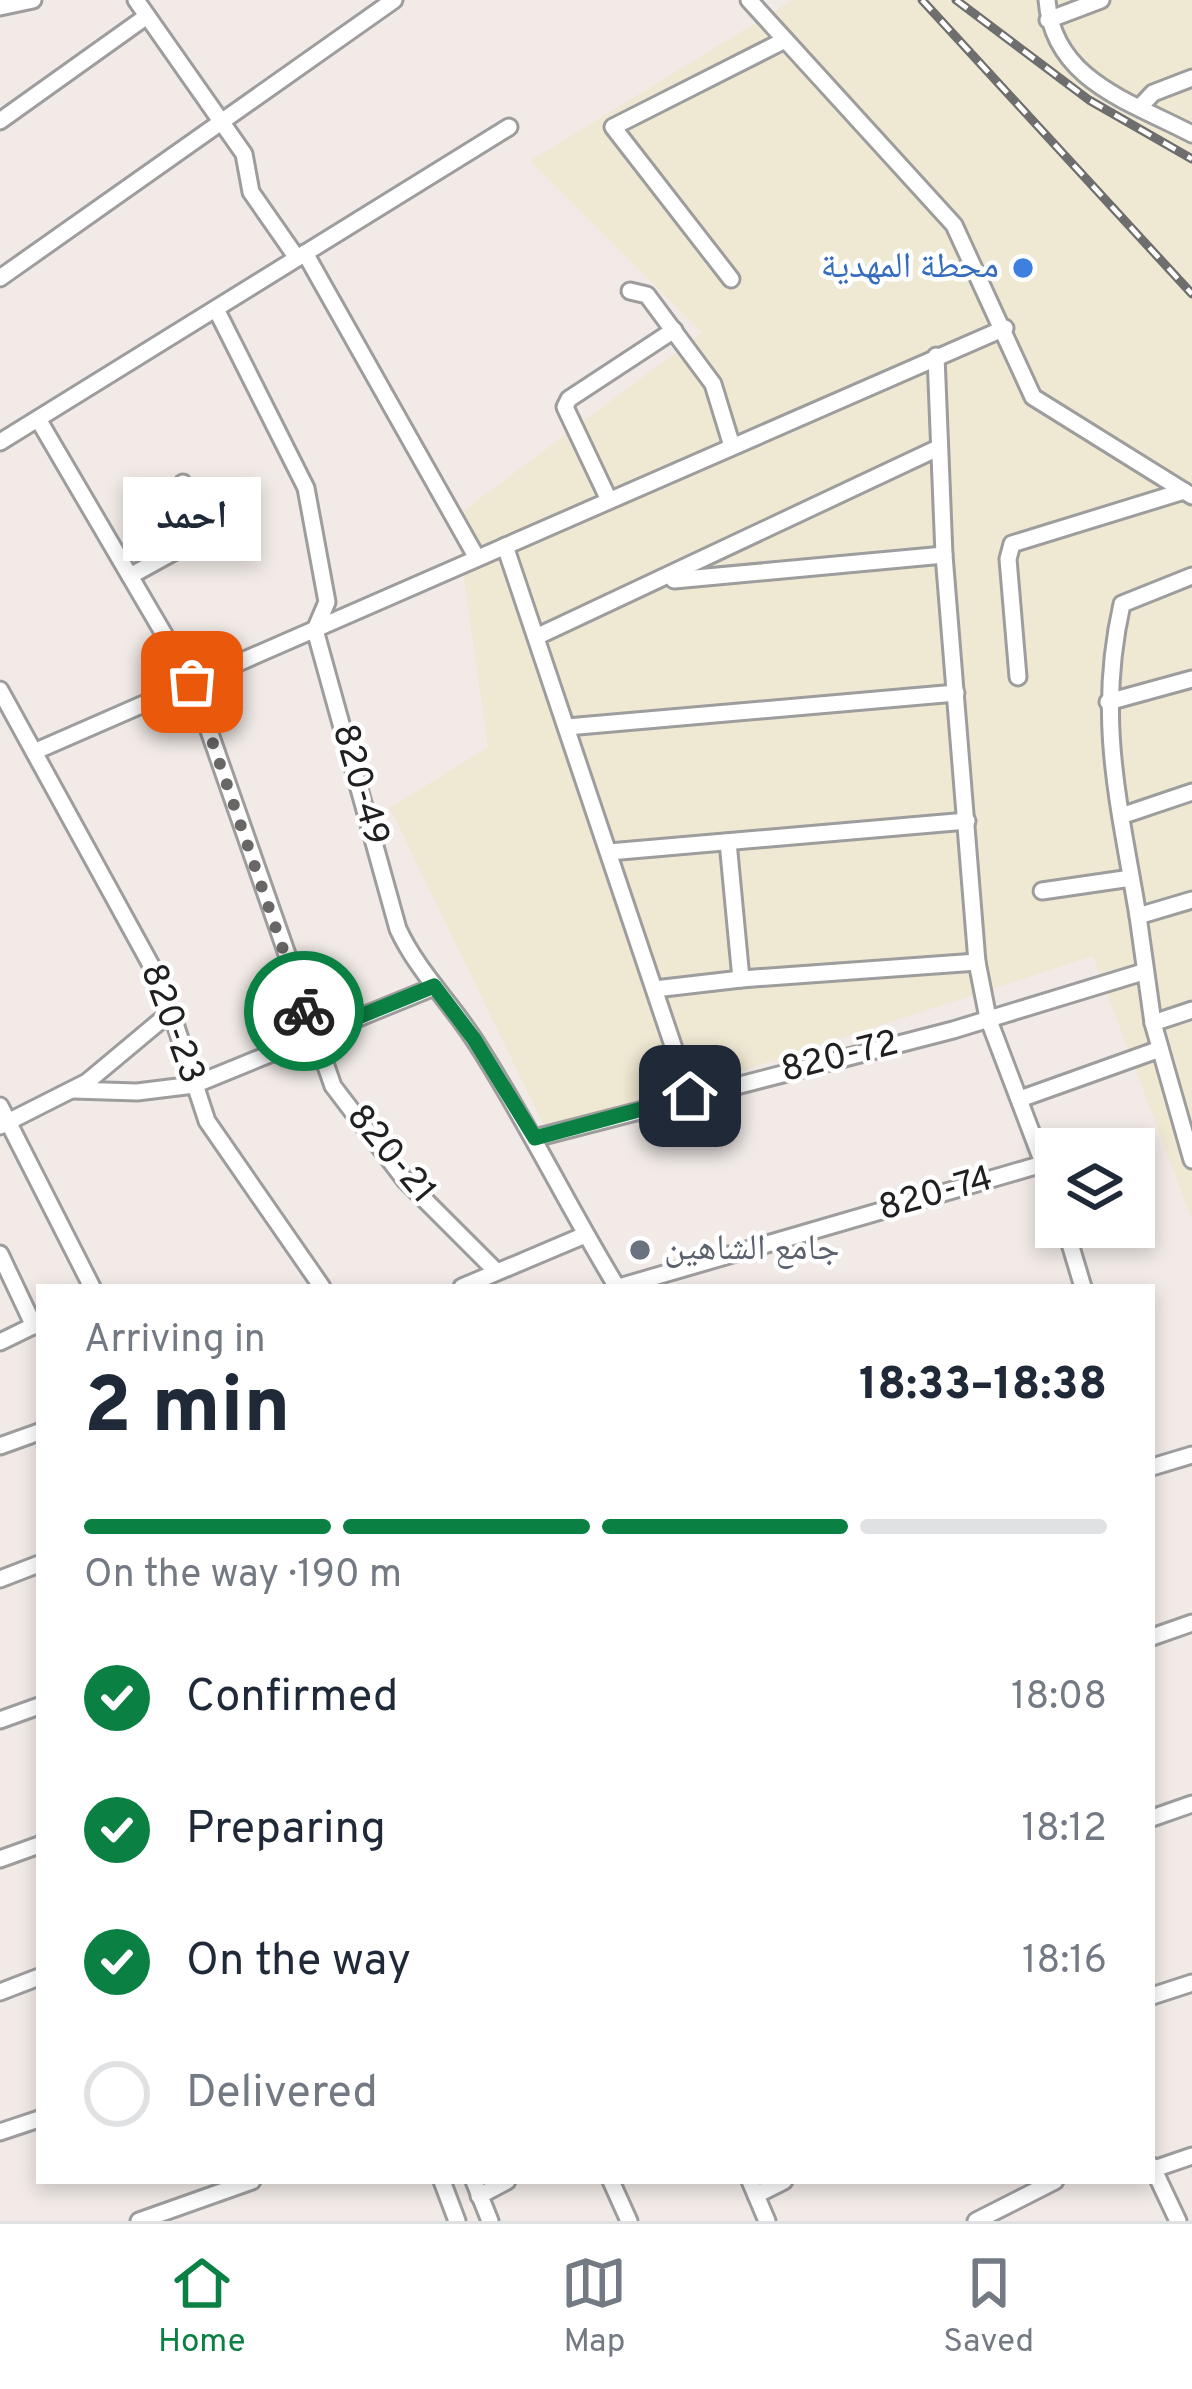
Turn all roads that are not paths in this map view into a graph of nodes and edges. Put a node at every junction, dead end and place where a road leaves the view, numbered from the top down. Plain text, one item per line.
1 (33, 0) edge
2 (136, 0) edge
3 (394, 0) edge
4 (749, 0) edge
5 (1047, 0) edge
6 (1101, 0) edge
7 (0, 7) edge
8 (147, 16) junction
9 (1049, 27) junction
10 (785, 40) junction
11 (1192, 78) edge
12 (1140, 107) junction
13 (0, 121) edge
14 (222, 122) junction
15 (509, 127) dead end
16 (1192, 134) edge
17 (301, 256) junction
18 (0, 278) edge
19 (731, 279) dead end
20 (630, 290) dead end
21 (216, 309) junction
22 (1006, 328) junction
23 (674, 331) junction
24 (936, 356) junction
25 (38, 419) junction
26 (0, 442) edge
27 (732, 446) junction
28 (938, 448) junction
29 (183, 483) dead end
30 (1188, 493) edge
31 (609, 500) junction
32 (506, 546) junction
33 (944, 555) junction
34 (477, 558) junction
35 (130, 576) junction
36 (1192, 576) edge
37 (659, 581) junction
38 (315, 630) junction
39 (536, 637) junction
40 (1018, 677) dead end
41 (1192, 679) edge
42 (192, 682) junction
43 (0, 690) edge
44 (956, 693) junction
45 (1108, 702) junction
46 (567, 727) junction
47 (36, 751) junction
48 (1192, 792) edge
49 (1121, 816) junction
50 (967, 820) junction
51 (728, 842) junction
52 (609, 852) junction
53 (1131, 878) junction
54 (1042, 891) dead end
55 (1192, 900) edge
56 (1138, 916) junction
57 (977, 962) junction
58 (1143, 972) junction
59 (741, 979) junction
60 (434, 986) junction
61 (655, 988) junction
62 (1192, 1010) edge
63 (172, 1011) junction
64 (988, 1018) junction
65 (1153, 1023) junction
66 (312, 1036) junction
67 (1160, 1049) junction
68 (194, 1085) junction
69 (73, 1090) junction
70 (690, 1096) junction
71 (1020, 1100) junction
72 (0, 1106) edge
73 (1186, 1117) edge
74 (4, 1125) edge
75 (1035, 1136) edge
76 (535, 1138) junction
77 (1192, 1160) edge
78 (1035, 1166) edge
79 (585, 1235) junction
80 (1072, 1248) edge
81 (0, 1254) edge
82 (496, 1271) junction
83 (90, 1284) edge
84 (320, 1284) edge
85 (469, 1284) edge
86 (616, 1284) edge
87 (628, 1284) edge
88 (1083, 1284) edge
89 (36, 1324) edge
90 (0, 1342) edge
91 (36, 1433) edge
92 (0, 1447) edge
93 (1192, 1455) edge
94 (1155, 1466) edge
95 (36, 1565) edge
96 (0, 1579) edge
97 (1192, 1623) edge
98 (1155, 1636) edge
99 (36, 1707) edge
100 (0, 1720) edge
101 (1192, 1804) edge
102 (1155, 1817) edge
103 (36, 1846) edge
104 (0, 1859) edge
105 (36, 1978) edge
106 (1192, 1983) edge
107 (0, 1992) edge
108 (1155, 1995) edge
109 (36, 2120) edge
110 (0, 2132) edge
111 (1192, 2156) edge
112 (1155, 2167) edge
113 (1155, 2172) edge
114 (244, 2184) edge
115 (443, 2184) edge
116 (612, 2184) edge
117 (1049, 2184) edge
118 (476, 2188) edge
119 (753, 2188) edge
120 (139, 2221) edge
121 (457, 2221) edge
122 (490, 2221) edge
123 (629, 2221) edge
124 (767, 2221) edge
125 (976, 2221) edge
126 (1178, 2221) edge

1 - 7 street
2 - 8 street
3 - 14 street
4 - 10 street
5 - 9 street
6 - 9 street
8 - 13 street
8 - 14 street
9 - 12 street
10 - 19 street
10 - 22 street
11 - 12 street
12 - 16 street
14 - 17 street
14 - 18 street
15 - 17 street
17 - 21 street
17 - 34 street
20 - 23 street
21 - 25 street
21 - 38 street, 820-49
22 - 24 street
22 - 30 street
23 - 27 street
23 - 31 street
24 - 27 street
24 - 28 street
25 - 26 street
25 - 35 street, 820-21
27 - 31 street
28 - 33 street
28 - 37 street
29 - 35 street
30 - 40 street
31 - 32 street
32 - 34 street
32 - 39 street
33 - 37 street
33 - 44 street
34 - 38 street
35 - 42 street, 820-21
36 - 45 street
37 - 39 street
38 - 42 street
38 - 60 street, 820-49
39 - 46 street
41 - 45 street
42 - 47 street
42 - 66 street, 820-21
43 - 47 street, 820-23
44 - 46 street
44 - 50 street
45 - 49 street
46 - 52 street
47 - 63 street, 820-23
48 - 49 street
49 - 53 street
50 - 51 street
50 - 57 street
51 - 52 street
51 - 59 street
52 - 61 street
53 - 54 street
53 - 56 street
55 - 56 street
56 - 58 street
57 - 59 street
57 - 64 street
58 - 64 street, 820-72
58 - 65 street
59 - 61 street
60 - 66 street
60 - 76 street, 820-49
61 - 70 street
62 - 65 street
63 - 68 street, 820-23
63 - 69 street
64 - 70 street, 820-72
64 - 71 street
65 - 67 street
66 - 68 street
66 - 82 street, 820-21
67 - 71 street
67 - 73 street
68 - 69 street
68 - 84 street, 820-23
69 - 74 street
70 - 76 street, 820-72
71 - 75 street
72 - 74 street
73 - 77 street
74 - 83 street
76 - 79 street, 820-49
78 - 87 street, 820-74
79 - 82 street
79 - 86 street, 820-49
80 - 88 street
81 - 89 street
82 - 85 street
89 - 90 street
91 - 92 street
93 - 94 street
95 - 96 street
97 - 98 street
99 - 100 street
101 - 102 street
103 - 104 street
105 - 107 street
106 - 108 street
109 - 110 street
111 - 112 street
113 - 126 street
114 - 120 street
115 - 121 street
116 - 123 street
117 - 125 street
118 - 122 street
119 - 124 street

